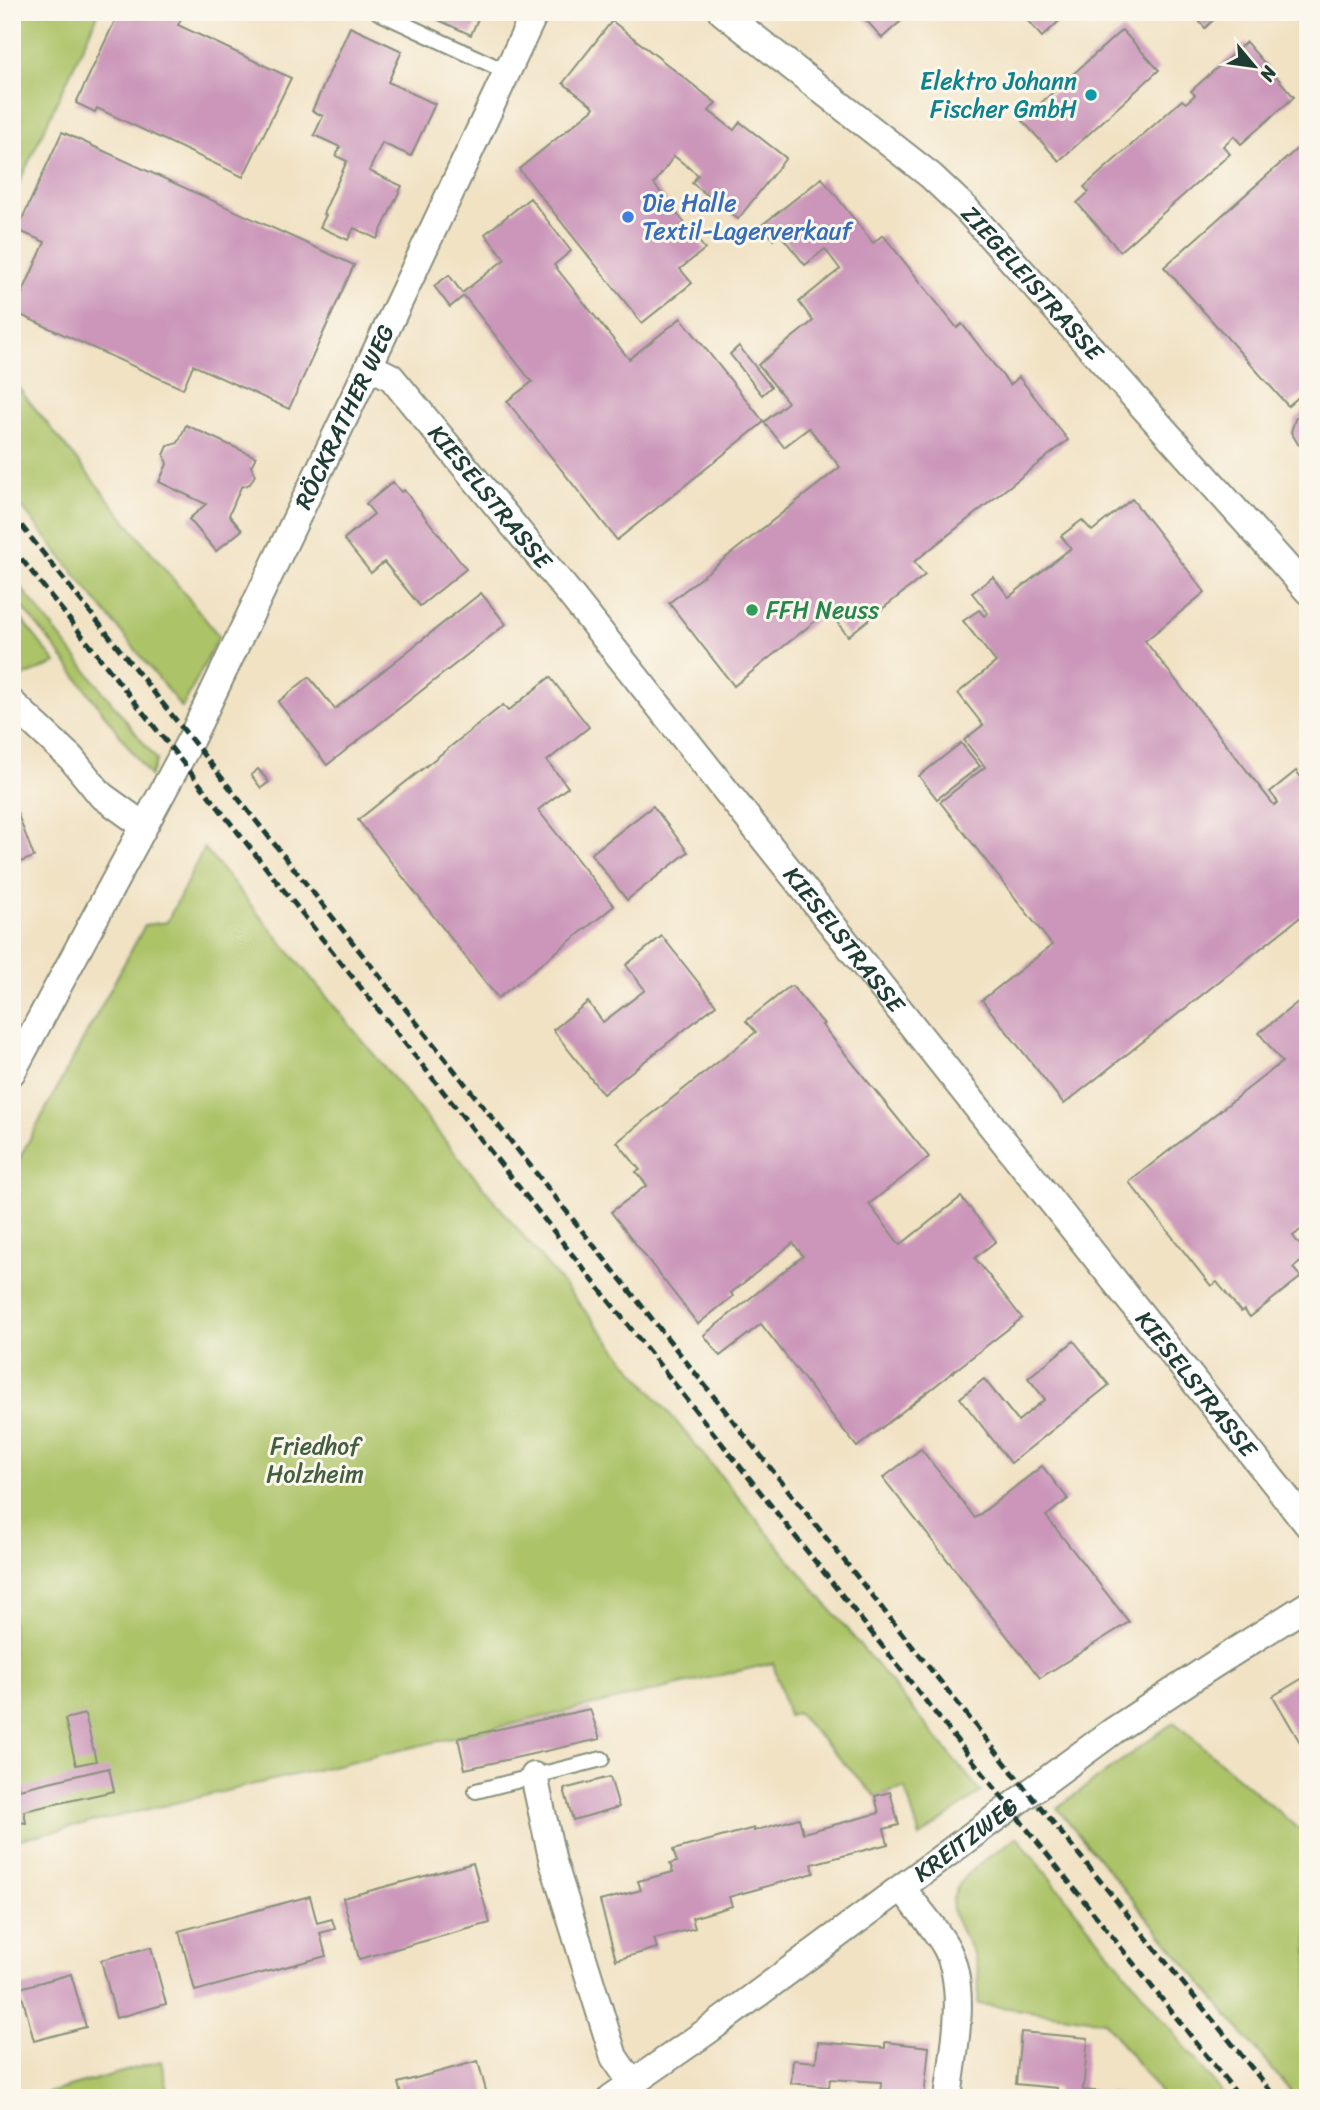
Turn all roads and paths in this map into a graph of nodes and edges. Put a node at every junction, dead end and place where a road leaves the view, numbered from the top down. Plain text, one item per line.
1 (378, 12) edge
2 (535, 12) edge
3 (722, 12) edge
4 (507, 72) junction
5 (369, 366) junction
6 (1308, 591) edge
7 (12, 703) edge
8 (144, 826) junction
9 (12, 1072) edge
10 (1308, 1525) edge
11 (1308, 1605) edge
12 (602, 1759) dead end
13 (534, 1776) junction
14 (476, 1791) dead end
15 (902, 1888) junction
16 (621, 2091) edge
17 (948, 2098) edge

1 - 4 lane
2 - 4 street, RÖCKRATHER WEG
3 - 6 street, ZIEGELEISTRASSE
4 - 5 street, RÖCKRATHER WEG
5 - 8 street, RÖCKRATHER WEG
5 - 10 street, KIESELSTRASSE
7 - 8 street
8 - 9 street, RÖCKRATHER WEG
11 - 15 street, KREITZWEG
12 - 13 lane
13 - 14 lane
13 - 16 street, KREITZWEG
15 - 16 street, KREITZWEG
15 - 17 street

